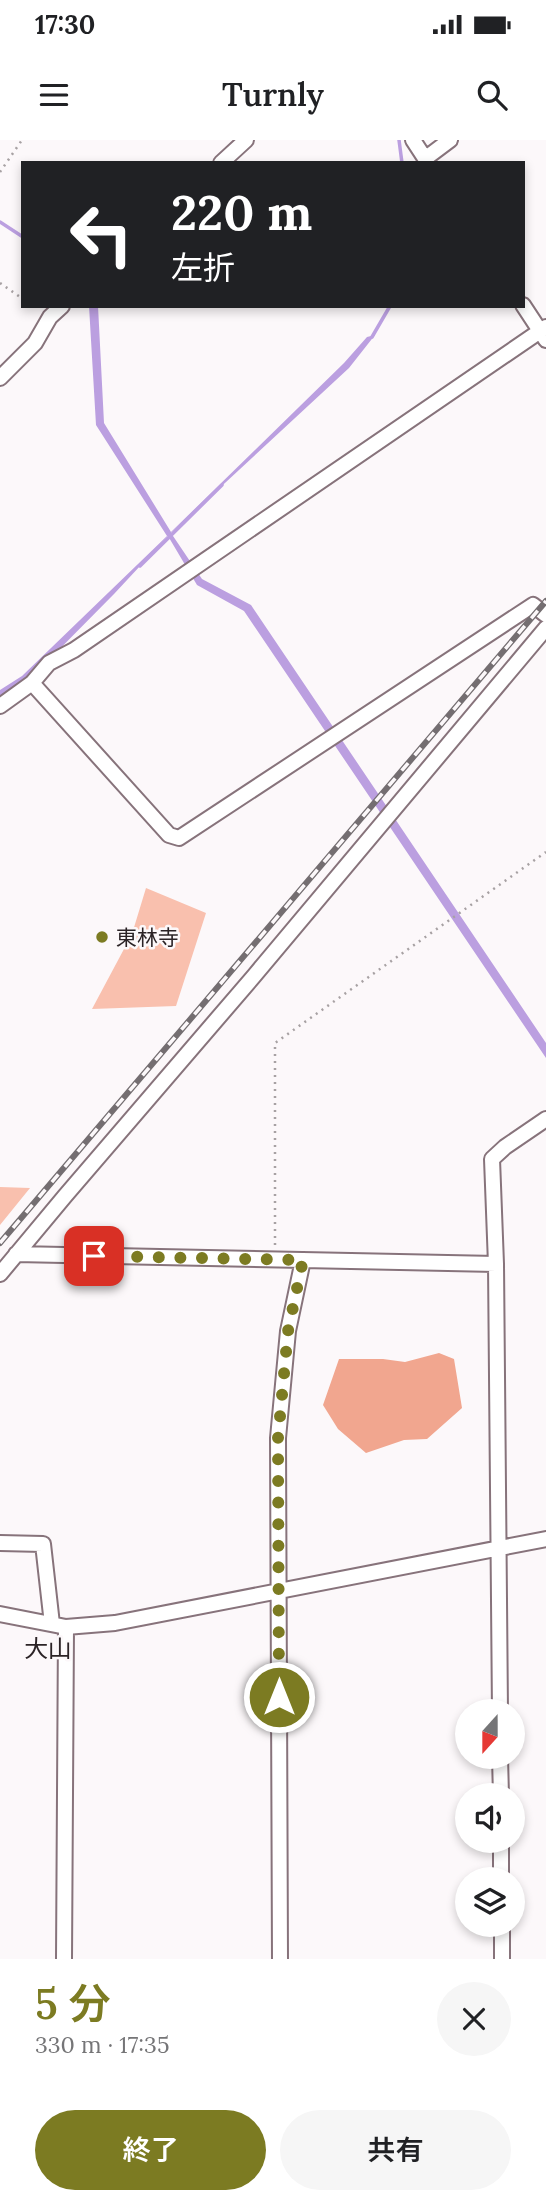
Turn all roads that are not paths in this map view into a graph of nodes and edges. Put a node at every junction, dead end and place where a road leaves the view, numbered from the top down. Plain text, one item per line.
1 (246, 140) edge
2 (413, 140) edge
3 (450, 140) edge
4 (427, 160) edge
5 (223, 161) edge
6 (60, 308) edge
7 (525, 308) edge
8 (544, 333) edge
9 (0, 378) edge
10 (546, 615) edge
11 (546, 628) edge
12 (32, 683) junction
13 (0, 706) edge
14 (546, 1119) edge
15 (16, 1254) junction
16 (303, 1260) junction
17 (496, 1264) junction
18 (0, 1274) edge
19 (546, 1539) edge
20 (0, 1544) edge
21 (499, 1549) junction
22 (278, 1593) junction
23 (0, 1614) edge
24 (59, 1625) junction
25 (500, 1699) edge
26 (502, 1937) edge
27 (64, 1959) edge
28 (280, 1959) edge
29 (502, 1959) edge

1 - 5 street
2 - 4 street
3 - 4 street
6 - 9 street
7 - 8 street
8 - 12 street
10 - 12 street
11 - 15 street
12 - 13 street
14 - 17 street
15 - 16 street
15 - 18 street
16 - 17 street
16 - 22 street
17 - 21 street
19 - 21 street
20 - 24 street
21 - 22 street
21 - 25 street
22 - 24 street
22 - 28 street
23 - 24 street
24 - 27 street
26 - 29 street

